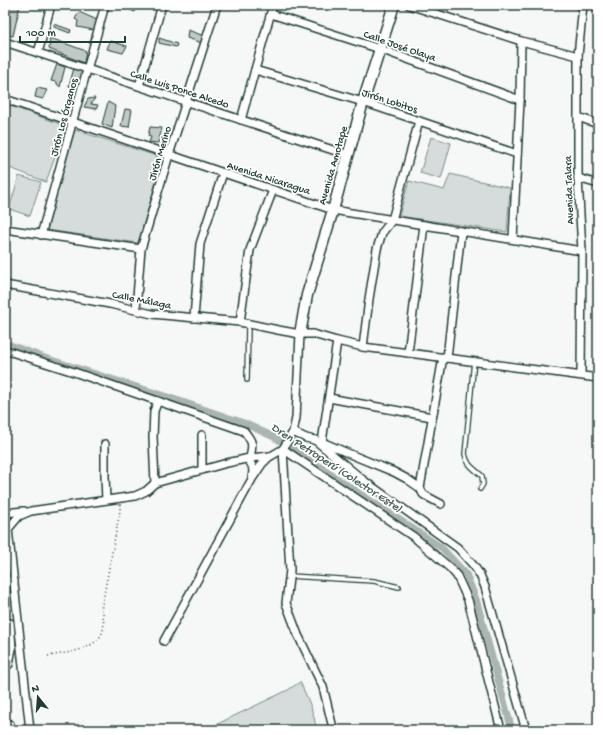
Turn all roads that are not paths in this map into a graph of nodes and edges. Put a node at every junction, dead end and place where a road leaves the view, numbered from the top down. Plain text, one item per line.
1 (51, 5) edge
2 (105, 5) edge
3 (162, 5) edge
4 (217, 5) edge
5 (274, 5) edge
6 (394, 5) edge
7 (409, 5) edge
8 (583, 5) edge
9 (271, 14) junction
10 (521, 41) junction
11 (5, 42) edge
12 (380, 49) junction
13 (38, 53) junction
14 (578, 56) junction
15 (87, 69) junction
16 (255, 70) junction
17 (138, 86) junction
18 (5, 100) edge
19 (520, 100) junction
20 (186, 102) junction
21 (363, 102) junction
22 (578, 117) junction
23 (241, 120) junction
24 (419, 121) junction
25 (72, 123) junction
26 (598, 124) edge
27 (517, 154) junction
28 (169, 155) junction
29 (348, 155) junction
30 (223, 173) junction
31 (578, 178) junction
32 (598, 184) edge
33 (273, 190) junction
34 (332, 210) junction
35 (392, 220) junction
36 (424, 225) junction
37 (5, 229) edge
38 (461, 231) junction
39 (41, 235) junction
40 (513, 239) junction
41 (141, 249) junction
42 (582, 251) junction
43 (5, 285) edge
44 (136, 310) junction
45 (194, 318) junction
46 (240, 322) junction
47 (248, 325) junction
48 (300, 334) junction
49 (336, 341) junction
50 (363, 347) junction
51 (5, 350) edge
52 (408, 352) junction
53 (445, 357) junction
54 (474, 361) junction
55 (581, 375) junction
56 (598, 378) edge
57 (247, 380) dead end
58 (329, 398) junction
59 (158, 401) junction
60 (432, 417) junction
61 (293, 432) junction
62 (202, 435) dead end
63 (319, 441) junction
64 (105, 444) dead end
65 (283, 449) junction
66 (271, 456) junction
67 (249, 458) junction
68 (202, 470) junction
69 (252, 479) junction
70 (155, 483) junction
71 (420, 488) junction
72 (480, 489) dead end
73 (106, 500) junction
74 (441, 504) dead end
75 (31, 511) junction
76 (5, 512) edge
77 (8, 529) junction
78 (7, 543) edge
79 (289, 576) junction
80 (5, 581) edge
81 (14, 581) junction
82 (399, 587) dead end
83 (7, 623) edge
84 (19, 623) junction
85 (164, 641) dead end
86 (5, 664) edge
87 (5, 724) edge
88 (10, 730) edge
89 (30, 730) edge
90 (333, 730) edge
91 (501, 730) edge
92 (526, 730) edge

1 - 13 street
2 - 15 street, Jirón Los Órganos
3 - 17 street
4 - 20 street, Jirón Merino
5 - 9 street
6 - 12 street, Avenida Amotape
7 - 10 street
8 - 14 street, Avenida Talara
9 - 12 street, Calle José Olaya
9 - 16 street
10 - 14 street
10 - 19 street
11 - 13 street, Calle Luis Ponce Alcedo
12 - 19 street, Calle José Olaya
12 - 21 street, Avenida Amotape
13 - 15 street, Calle Luis Ponce Alcedo
14 - 22 street, Avenida Talara
15 - 17 street, Calle Luis Ponce Alcedo
15 - 25 street, Jirón Los Órganos
16 - 21 street, Jirón Lobitos
16 - 23 street
17 - 20 street, Calle Luis Ponce Alcedo
18 - 25 street, Avenida Nicaragua
19 - 27 street
20 - 23 street, Calle Luis Ponce Alcedo
20 - 28 street, Jirón Merino
21 - 24 street, Jirón Lobitos
21 - 29 street, Avenida Amotape
22 - 26 street
22 - 31 street, Avenida Talara
23 - 29 street, Calle Luis Ponce Alcedo
24 - 27 street, Jirón Lobitos
24 - 35 street
25 - 28 street, Avenida Nicaragua
25 - 39 street, Jirón Los Órganos
27 - 40 street
28 - 30 street, Avenida Nicaragua
28 - 41 street, Jirón Merino
29 - 34 street, Avenida Amotape
30 - 33 street, Avenida Nicaragua
30 - 45 street
31 - 32 street
31 - 42 street, Avenida Talara
33 - 34 street, Avenida Nicaragua
33 - 46 street
34 - 35 street, Avenida Nicaragua
34 - 48 street, Avenida Amotape
35 - 36 street, Avenida Nicaragua
35 - 50 street
36 - 38 street, Avenida Nicaragua
36 - 52 street
37 - 39 street
38 - 40 street, Avenida Nicaragua
38 - 53 street
39 - 41 street
40 - 42 street, Avenida Nicaragua
41 - 44 street, Jirón Merino
42 - 55 street, Avenida Talara
43 - 44 street, Calle Málaga
44 - 45 street, Calle Málaga
45 - 46 street, Calle Málaga
46 - 47 street, Calle Málaga
47 - 48 street, Calle Málaga
47 - 57 lane
48 - 49 street, Calle Málaga
48 - 61 street
49 - 50 street, Calle Málaga
49 - 58 street
50 - 52 street, Calle Málaga
51 - 59 street
52 - 53 street, Calle Málaga
53 - 54 street, Calle Málaga
53 - 60 street
54 - 55 street, Calle Málaga
54 - 72 lane
55 - 56 street, Calle Málaga
58 - 60 street
58 - 63 street
59 - 67 street
59 - 70 street
60 - 71 street
61 - 63 street
61 - 65 street
62 - 68 street
63 - 71 street
63 - 92 street
64 - 73 street
65 - 66 street
65 - 79 street
65 - 91 street
66 - 67 street
66 - 69 street
67 - 68 street
67 - 69 street
68 - 70 street
69 - 85 street
70 - 73 street
71 - 74 street
73 - 75 street
75 - 76 street
75 - 77 street
76 - 77 street
77 - 78 street
78 - 81 street
79 - 82 lane
79 - 90 street
80 - 81 street
81 - 84 street
83 - 84 street
83 - 86 street
84 - 89 street
87 - 88 street

